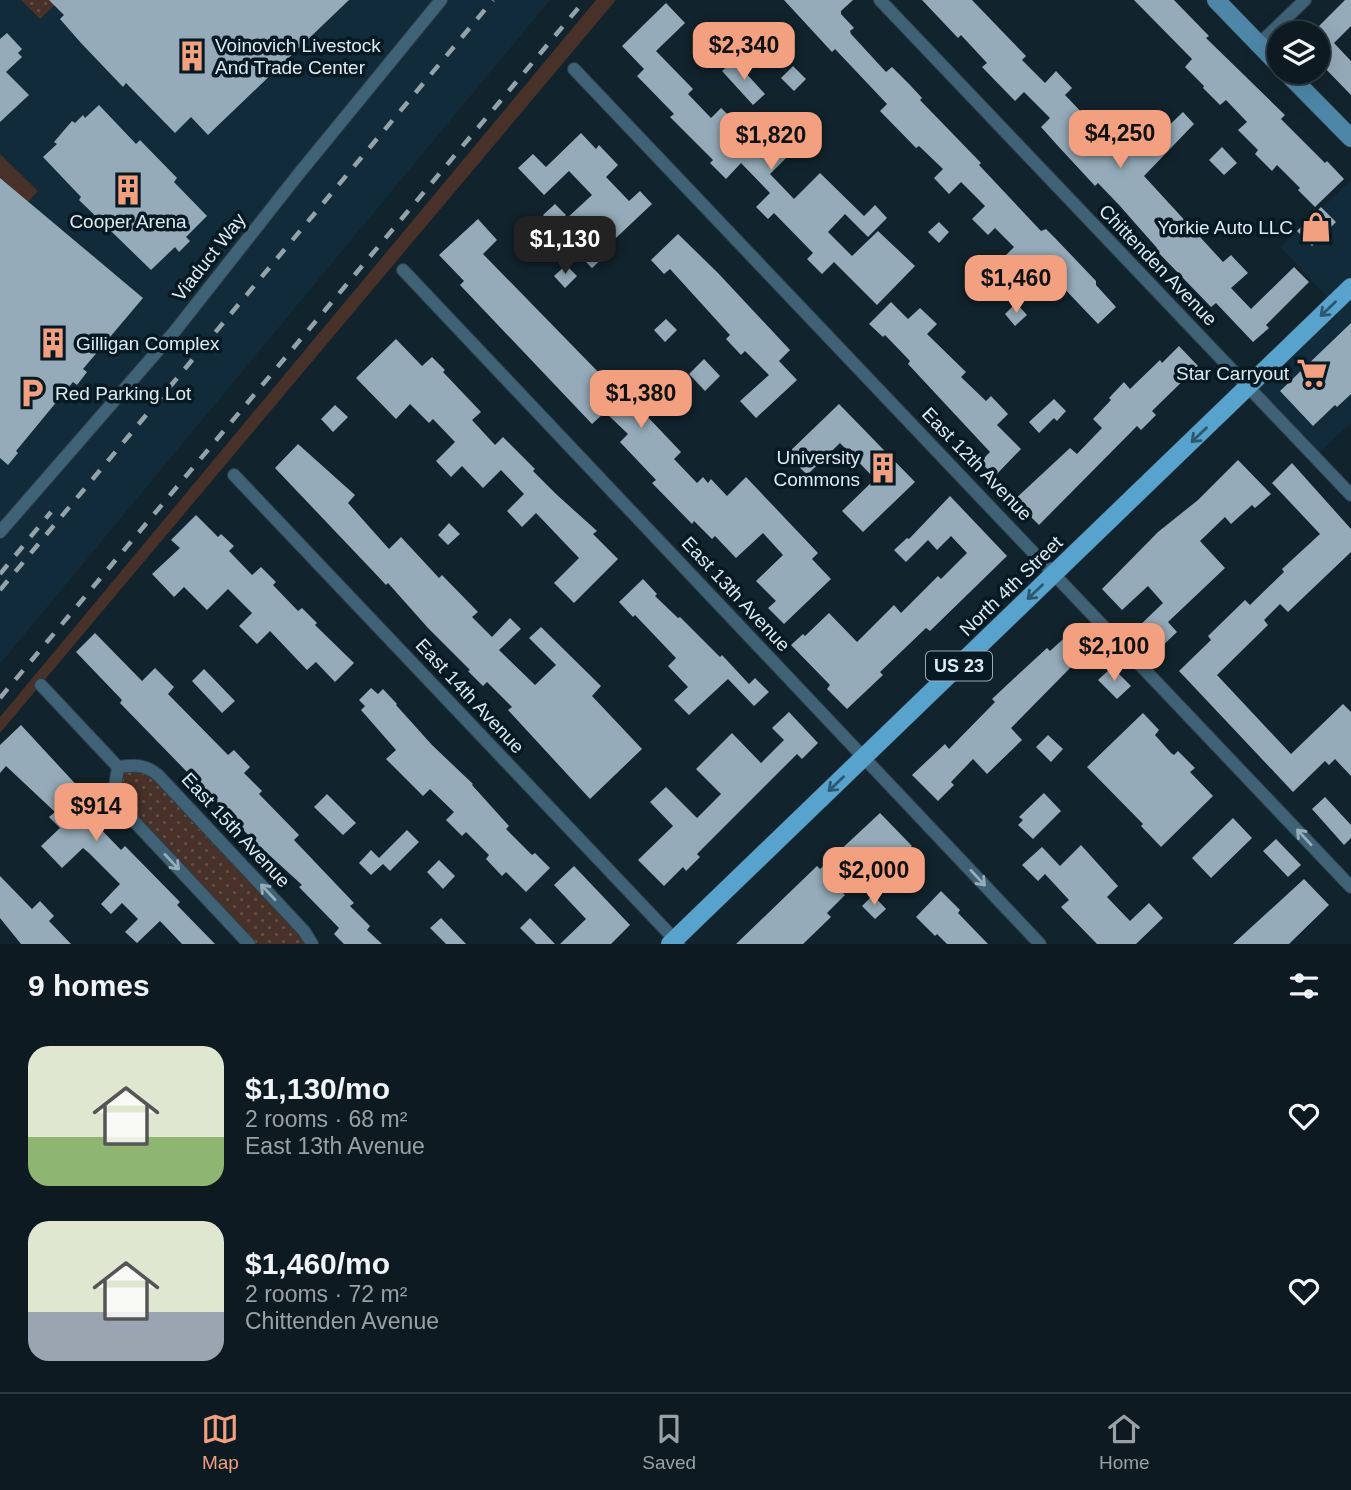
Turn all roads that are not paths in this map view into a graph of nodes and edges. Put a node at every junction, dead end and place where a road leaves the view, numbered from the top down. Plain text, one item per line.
1 (441, 0) edge
2 (880, 0) edge
3 (1216, 0) edge
4 (1304, 0) edge
5 (1259, 44) junction
6 (1267, 52) edge
7 (574, 69) dead end
8 (1298, 84) edge
9 (1351, 138) edge
10 (403, 270) dead end
11 (1351, 287) edge
12 (1248, 387) junction
13 (234, 475) dead end
14 (1351, 495) edge
15 (0, 531) edge
16 (1055, 573) junction
17 (41, 685) dead end
18 (864, 757) junction
19 (118, 767) junction
20 (1351, 887) edge
21 (675, 942) edge
22 (249, 944) edge
23 (312, 944) edge
24 (1040, 944) edge

1 - 15 street, Viaduct Way
2 - 12 street, Chittenden Avenue
3 - 5 street
4 - 5 street
5 - 6 street
7 - 16 street, East 12th Avenue
8 - 9 street
10 - 18 street, East 13th Avenue
11 -> 12 main road, North 4th Street / US 23
12 - 14 street, Chittenden Avenue
12 -> 16 main road, North 4th Street / US 23
13 - 21 street, East 14th Avenue
16 -> 18 main road, North 4th Street / US 23
20 -> 16 street, East 12th Avenue
17 - 19 street
18 -> 21 main road, North 4th Street / US 23
18 -> 24 street, East 13th Avenue
19 -> 22 street
23 -> 19 street, East 15th Avenue

